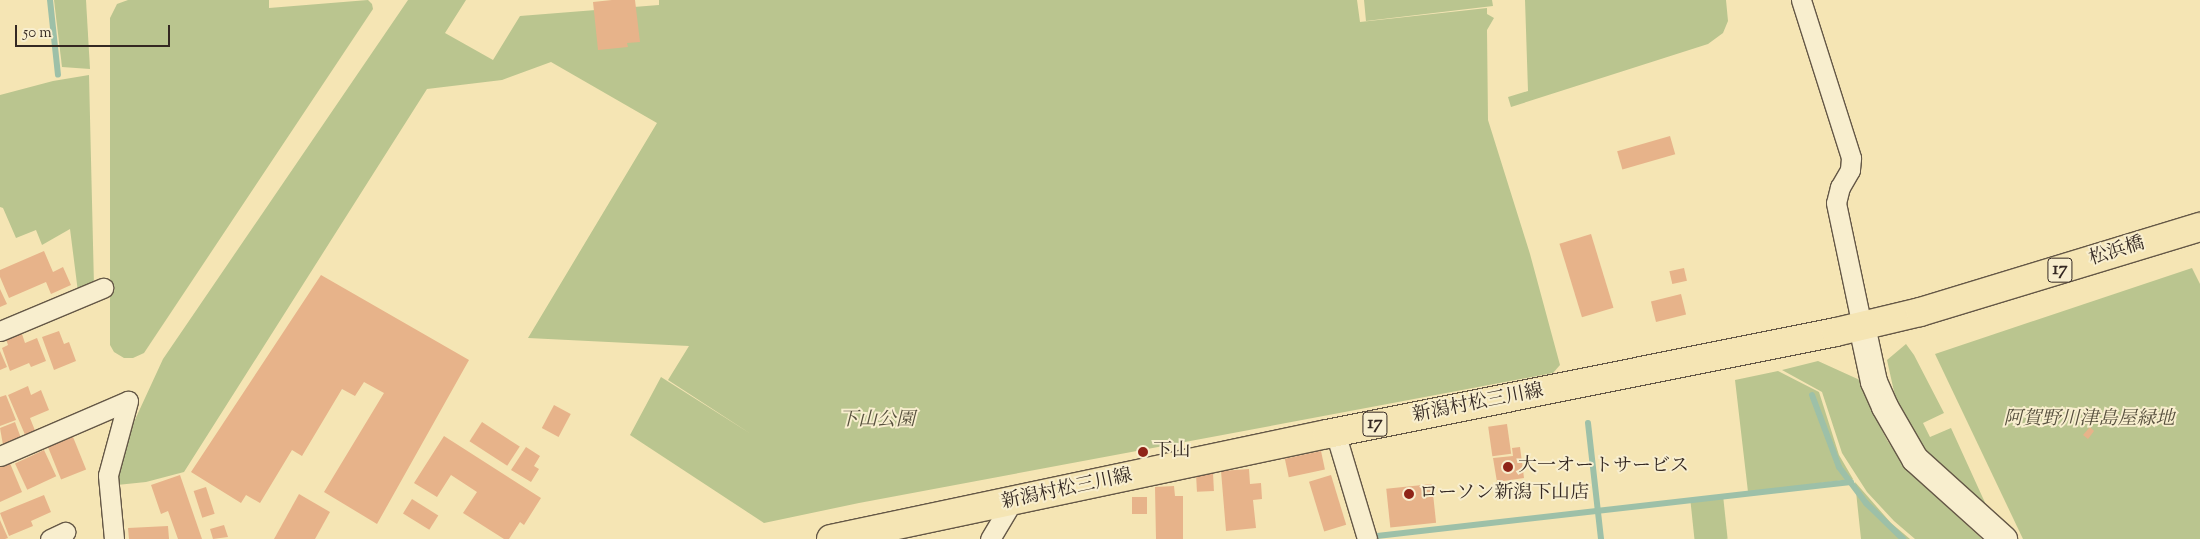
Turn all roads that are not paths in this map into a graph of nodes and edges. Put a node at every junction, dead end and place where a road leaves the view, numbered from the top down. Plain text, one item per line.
1 (1801, 0) edge
2 (2200, 227) edge
3 (103, 288) dead end
4 (1920, 312) joint
5 (1862, 326) junction
6 (0, 332) edge
7 (1335, 432) junction
8 (0, 456) edge
9 (1012, 502) junction
10 (114, 539) edge
11 (830, 539) edge
12 (990, 539) edge
13 (1367, 539) edge
14 (2004, 539) edge

1 - 5 street
2 - 4 main road, 松浜橋 / 17
3 - 6 street
4 - 5 main road, 新潟村松三川線 / 17
5 - 7 main road, 新潟村松三川線 / 17
5 - 14 street
7 - 9 main road, 新潟村松三川線 / 17
7 - 13 street
8 - 10 street
9 - 11 main road, 新潟村松三川線 / 17
9 - 12 street

